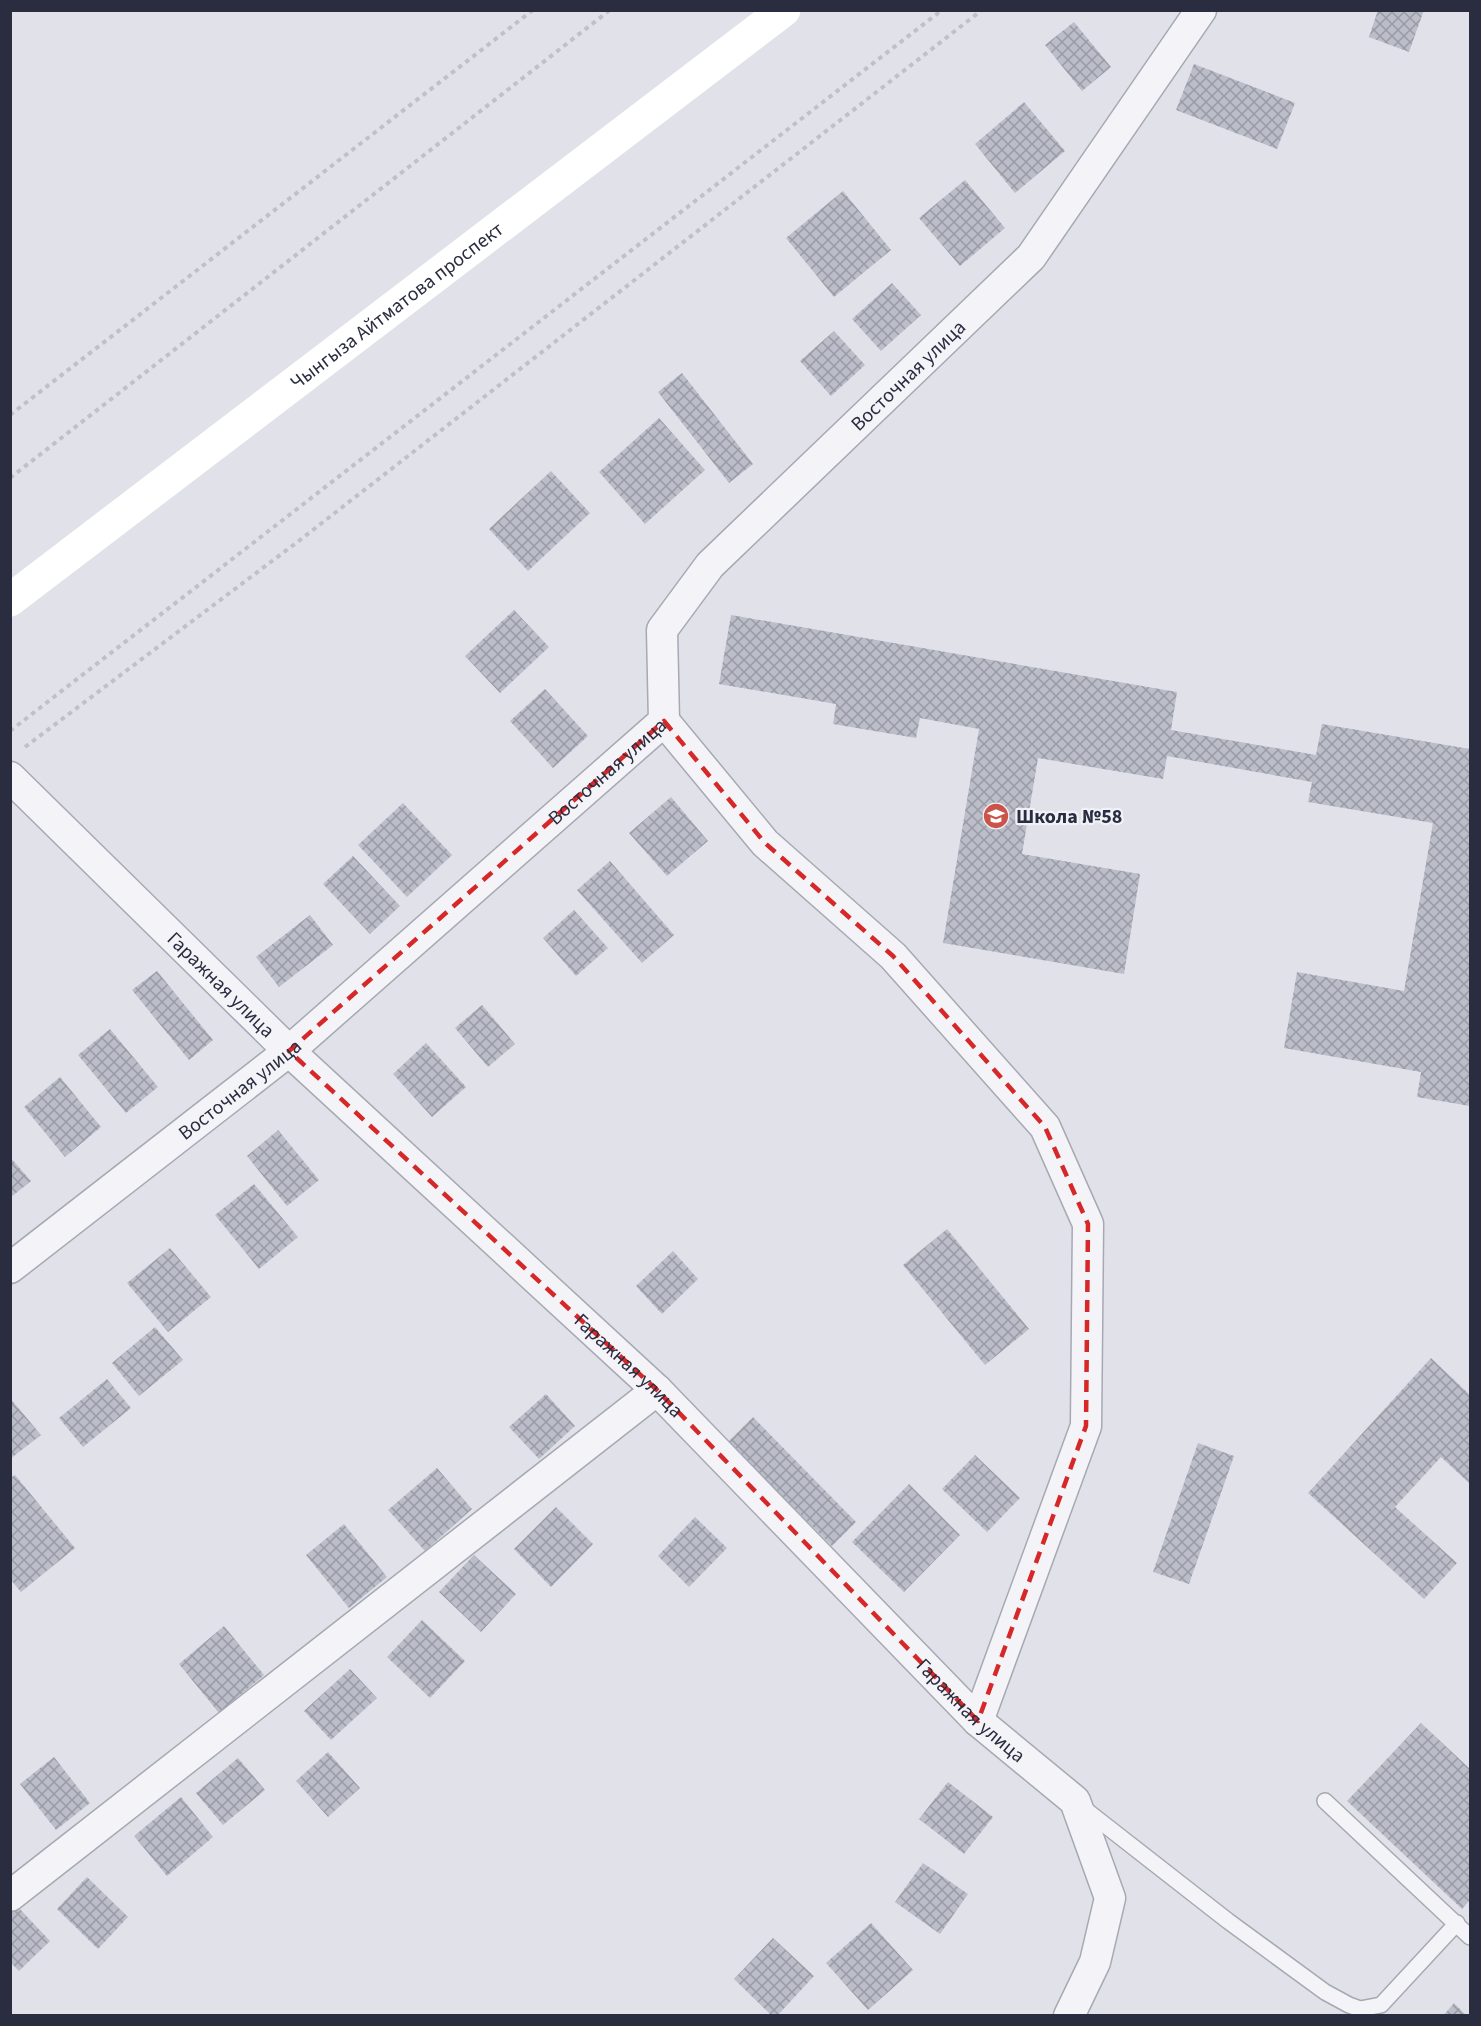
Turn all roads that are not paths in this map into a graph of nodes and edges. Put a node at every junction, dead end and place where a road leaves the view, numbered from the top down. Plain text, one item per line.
1 (784, 10) edge
2 (1201, 10) edge
3 (10, 600) edge
4 (664, 721) junction
5 (15, 764) edge
6 (289, 1052) junction
7 (10, 1268) edge
8 (657, 1390) junction
9 (978, 1721) junction
10 (1075, 1801) junction
11 (1324, 1801) dead end
12 (10, 1896) edge
13 (1457, 1923) junction
14 (1470, 1937) edge
15 (1069, 2016) edge

1 - 3 main road, Чынгыза Айтматова проспект
2 - 4 street, Восточная улица
4 - 6 street, Восточная улица
4 - 9 street
5 - 6 street, Гаражная улица
6 - 7 street, Восточная улица
6 - 8 street, Гаражная улица
8 - 9 street, Гаражная улица
8 - 12 street
9 - 10 street, Гаражная улица
10 - 13 lane
10 - 15 street
11 - 13 lane
13 - 14 lane

